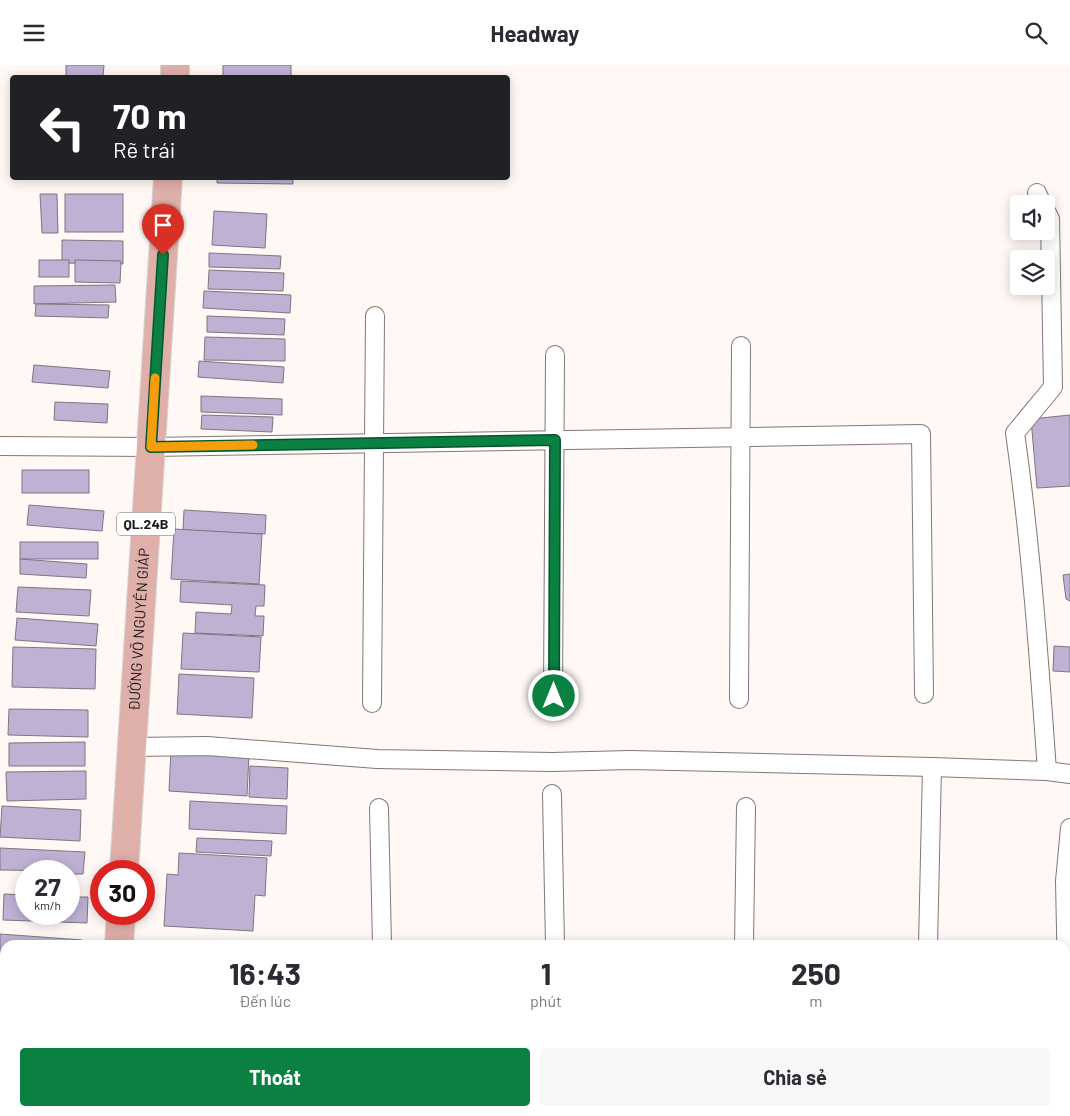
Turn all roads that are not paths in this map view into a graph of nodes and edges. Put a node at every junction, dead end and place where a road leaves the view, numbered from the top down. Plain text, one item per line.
1 (168, 180) edge
2 (1050, 240) edge
3 (375, 315) dead end
4 (741, 346) dead end
5 (555, 355) dead end
6 (740, 437) junction
7 (555, 440) junction
8 (374, 443) junction
9 (0, 445) edge
10 (151, 447) junction
11 (924, 694) dead end
12 (554, 696) dead end
13 (739, 699) dead end
14 (372, 703) dead end
15 (132, 747) junction
16 (932, 767) junction
17 (1046, 771) junction
18 (1070, 774) edge
19 (552, 794) dead end
20 (746, 807) dead end
21 (380, 808) dead end
22 (1070, 827) edge
23 (125, 860) edge
24 (120, 925) edge
25 (119, 940) edge
26 (382, 940) edge
27 (555, 940) edge
28 (744, 940) edge
29 (928, 940) edge
30 (1066, 940) edge

1 - 10 main road, ĐƯỜNG VÕ NGUYÊN GIÁP / QL.24B
2 - 17 street
3 - 8 street
4 - 6 street
5 - 7 street
6 - 7 street
6 - 11 street
6 - 13 street
7 - 8 street
7 - 12 street
8 - 10 street
8 - 14 street
9 - 10 street
10 - 15 main road, ĐƯỜNG VÕ NGUYÊN GIÁP / QL.24B
15 - 16 street
15 - 23 main road, ĐƯỜNG VÕ NGUYÊN GIÁP / QL.24B
16 - 17 street
16 - 29 street
17 - 18 street
19 - 27 street
20 - 28 street
21 - 26 street
22 - 30 street
24 - 25 main road

